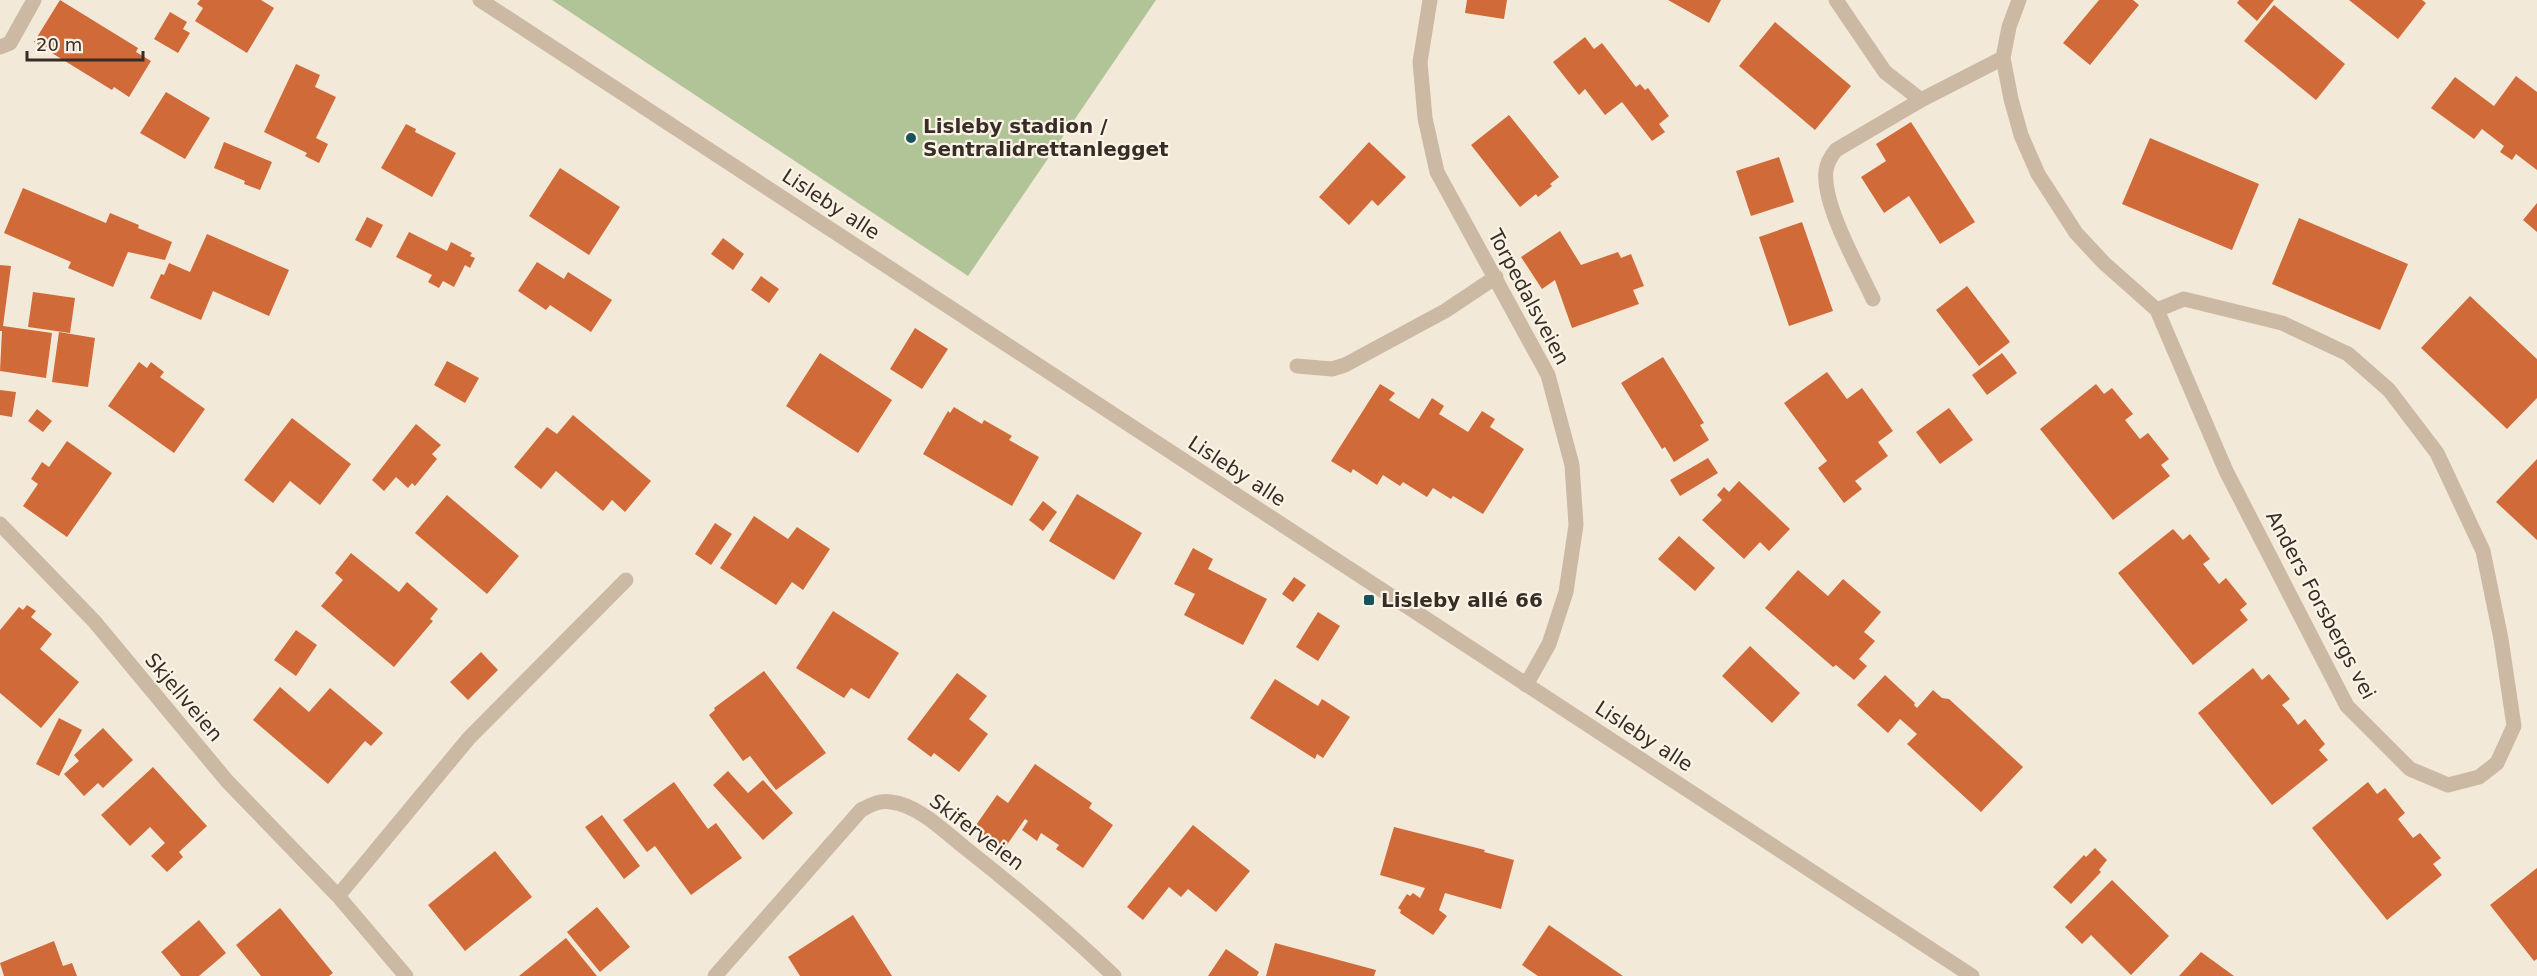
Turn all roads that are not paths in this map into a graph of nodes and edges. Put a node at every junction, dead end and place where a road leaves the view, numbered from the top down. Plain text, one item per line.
1 (34, 0) edge
2 (480, 0) edge
3 (1430, 0) edge
4 (1836, 0) edge
5 (2019, 0) edge
6 (0, 47) edge
7 (2003, 58) junction
8 (1921, 100) junction
9 (1496, 277) junction
10 (1873, 299) dead end
11 (2157, 310) junction
12 (1297, 366) dead end
13 (0, 524) edge
14 (626, 580) dead end
15 (1526, 685) junction
16 (338, 896) junction
17 (718, 975) edge
18 (406, 976) edge
19 (1114, 976) edge
20 (1971, 976) edge

1 - 6 street
2 - 15 street, Lisleby alle
3 - 9 street, Torpedalsveien
4 - 8 street
5 - 7 street, Anders Forsbergs vei
7 - 8 street
7 - 11 street, Anders Forsbergs vei
8 - 10 street
9 - 12 street
9 - 15 street, Torpedalsveien
11 - 11 street, Anders Forsbergs vei
13 - 16 street, Skjellveien
14 - 16 street
15 - 20 street, Lisleby alle
16 - 18 street, Skjellveien
17 - 19 street, Skiferveien

